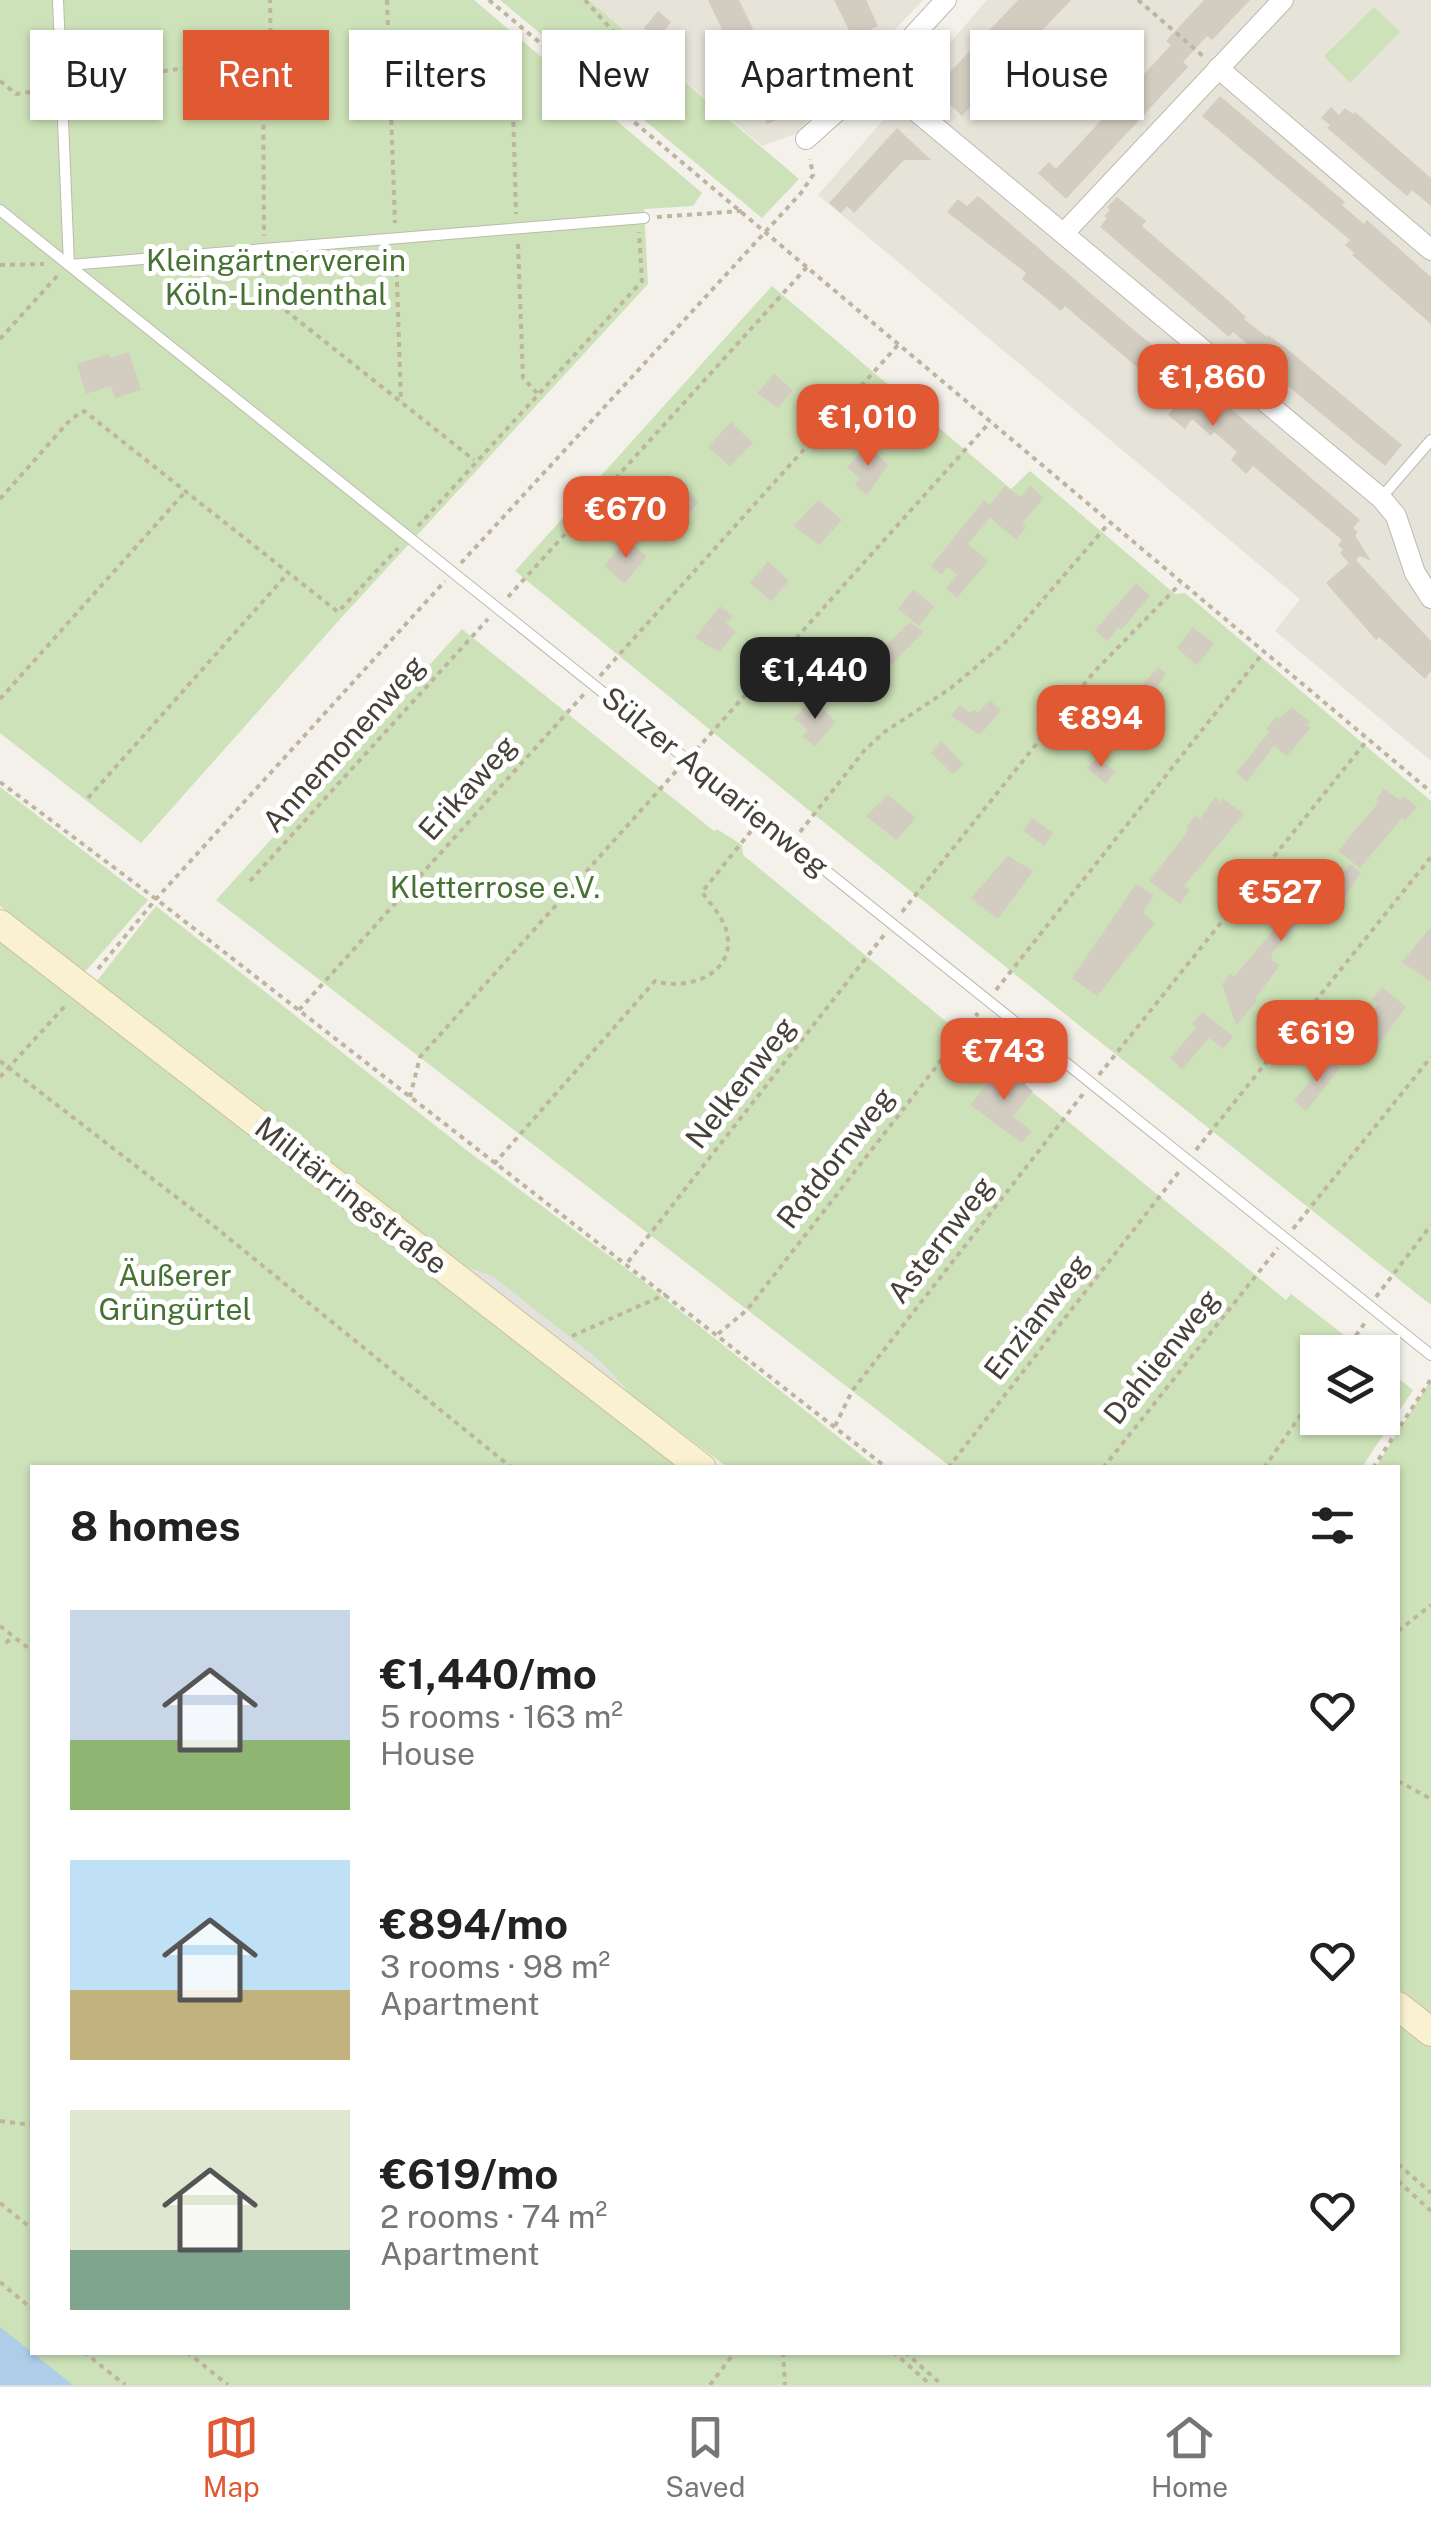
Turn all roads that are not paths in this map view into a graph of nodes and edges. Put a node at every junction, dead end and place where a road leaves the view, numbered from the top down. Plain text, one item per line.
1 (58, 0) edge
2 (946, 0) edge
3 (1283, 0) edge
4 (918, 30) edge
5 (1218, 68) junction
6 (827, 120) edge
7 (927, 120) edge
8 (806, 139) road end
9 (0, 210) edge
10 (641, 222) road end
11 (1064, 233) junction
12 (1431, 250) edge
13 (69, 264) junction
14 (1431, 440) edge
15 (1381, 498) junction
16 (1431, 598) edge
17 (0, 924) edge
18 (1431, 1355) edge
19 (698, 1465) edge
20 (1400, 2008) edge
21 (1431, 2032) edge

1 - 13 lane
2 - 4 street
3 - 5 street
5 - 11 street
5 - 12 street
6 - 8 street
7 - 11 street
9 - 13 lane, Sülzer Aquarienweg
10 - 13 lane
11 - 15 street
13 - 18 lane, Sülzer Aquarienweg
14 - 15 lane
15 - 16 street
17 - 19 main road, Militärringstraße
20 - 21 main road

